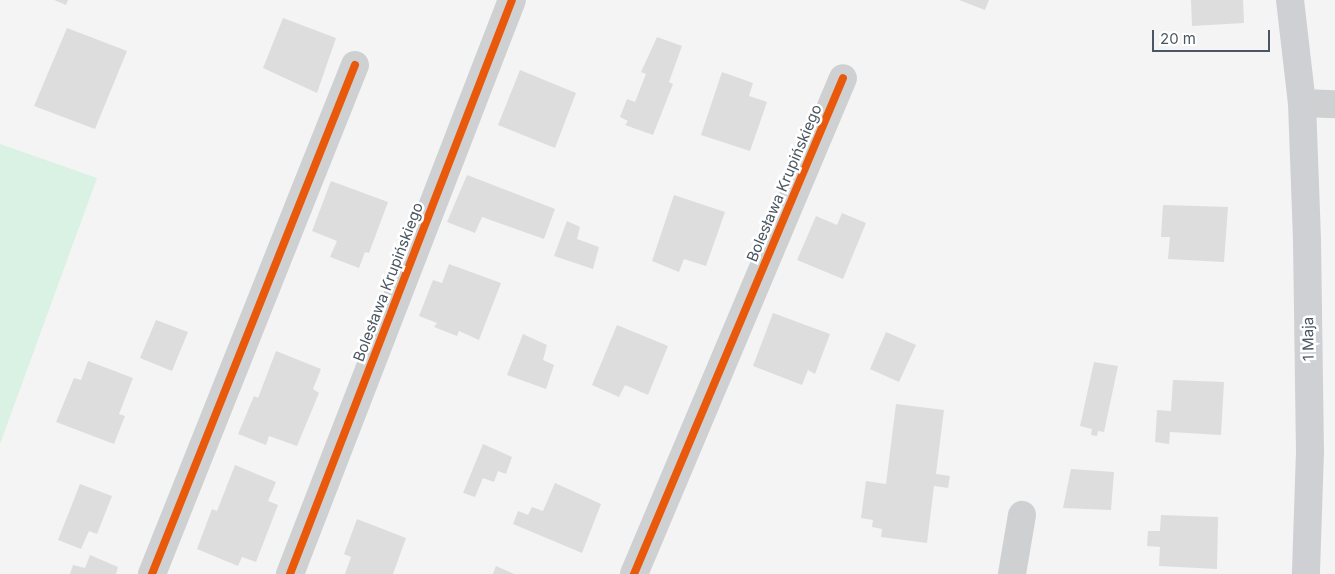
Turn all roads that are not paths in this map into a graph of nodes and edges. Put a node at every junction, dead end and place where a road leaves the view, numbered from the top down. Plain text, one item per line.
1 (512, 0) edge
2 (1290, 0) edge
3 (355, 65) dead end
4 (842, 78) dead end
5 (1302, 103) junction
6 (1335, 104) edge
7 (1022, 514) dead end
8 (152, 574) edge
9 (290, 574) edge
10 (634, 574) edge
11 (1012, 574) edge
12 (1306, 574) edge

1 - 9 street, Bolesława Krupińskiego
2 - 5 main road, 1 Maja
3 - 8 street
4 - 10 street, Bolesława Krupińskiego
5 - 6 street
5 - 12 main road, 1 Maja
7 - 11 street

